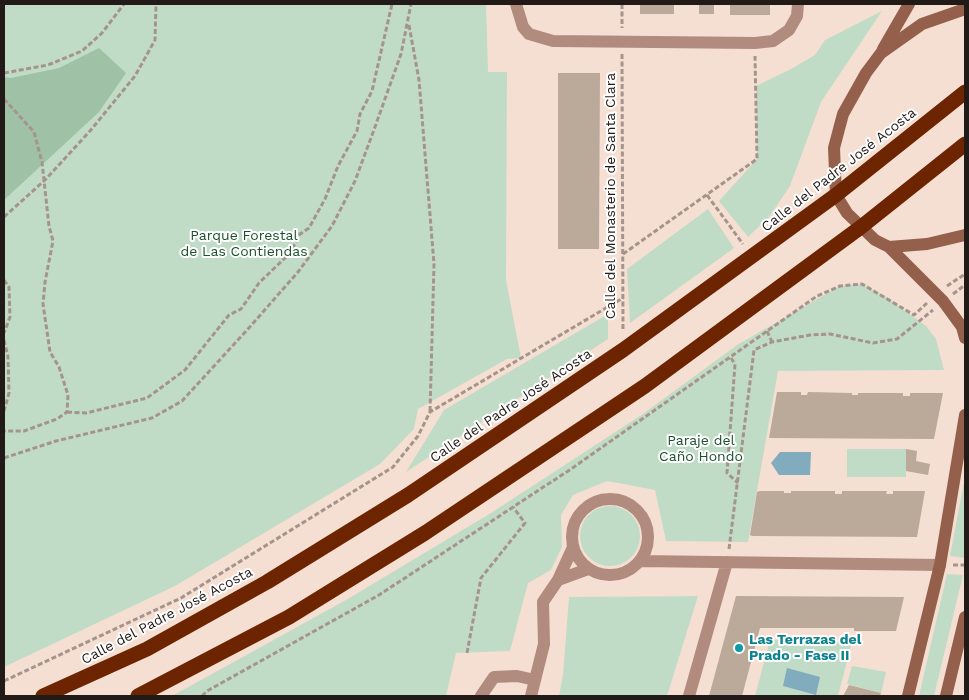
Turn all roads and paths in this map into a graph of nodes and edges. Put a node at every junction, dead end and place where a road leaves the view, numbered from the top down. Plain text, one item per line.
1 (124, 4) edge
2 (156, 4) edge
3 (392, 4) edge
4 (411, 4) edge
5 (516, 4) edge
6 (622, 4) edge
7 (798, 4) edge
8 (908, 4) edge
9 (965, 9) edge
10 (408, 22) junction
11 (622, 41) junction
12 (755, 43) junction
13 (881, 52) junction
14 (4, 73) edge
15 (965, 92) edge
16 (4, 99) edge
17 (965, 144) edge
18 (45, 180) junction
19 (707, 195) junction
20 (836, 195) junction
21 (4, 217) edge
22 (861, 227) junction
23 (965, 235) edge
24 (743, 244) dead end
25 (889, 247) junction
26 (623, 254) junction
27 (4, 280) edge
28 (885, 296) dead end
29 (623, 298) junction
30 (943, 302) junction
31 (767, 331) junction
32 (4, 332) edge
33 (965, 338) edge
34 (4, 340) edge
35 (772, 342) junction
36 (623, 350) junction
37 (731, 358) junction
38 (4, 411) edge
39 (67, 412) junction
40 (430, 412) junction
41 (965, 415) edge
42 (4, 431) edge
43 (4, 458) edge
44 (738, 483) junction
45 (513, 507) junction
46 (573, 547) junction
47 (640, 560) junction
48 (727, 562) junction
49 (940, 565) junction
50 (588, 569) junction
51 (558, 580) junction
52 (965, 617) edge
53 (467, 653) dead end
54 (535, 680) junction
55 (4, 681) edge
56 (43, 696) edge
57 (138, 696) edge
58 (202, 696) edge
59 (481, 696) edge
60 (531, 696) edge
61 (689, 696) edge
62 (908, 696) edge
63 (946, 696) edge

1 - 14 path
2 - 18 path
3 - 39 path
4 - 10 path
5 - 11 street
6 - 11 path, Calle del Monasterio de Santa Clara
7 - 12 street
8 - 13 main road
9 - 13 main road
10 - 40 path
10 - 43 path
11 - 12 street
11 - 26 path, Calle del Monasterio de Santa Clara
12 - 19 path
13 - 20 main road
15 - 20 highway, Calle del Padre José Acosta
16 - 18 path
17 - 22 highway
18 - 21 path
18 - 39 path
19 - 24 path
19 - 26 path
20 - 22 main road
20 - 36 highway, Calle del Padre José Acosta
22 - 25 main road
22 - 57 highway
23 - 25 main road
25 - 30 main road
26 - 29 path, Calle del Monasterio de Santa Clara
27 - 32 path
28 - 31 path
29 - 36 path, Calle del Monasterio de Santa Clara
29 - 40 path
30 - 33 main road
30 - 35 path
31 - 35 path
31 - 37 path
34 - 38 path
35 - 44 path
36 - 56 highway, Calle del Padre José Acosta
37 - 44 path
37 - 45 path
39 - 42 path
40 - 55 path
41 - 49 main road
44 - 48 path
45 - 53 path
45 - 58 path
46 - 47 street
46 - 50 street
46 - 51 street
47 - 48 street
47 - 50 street
48 - 49 street
48 - 61 street
49 - 62 main road
50 - 51 street
51 - 54 street
52 - 63 main road
54 - 59 street
54 - 60 street

